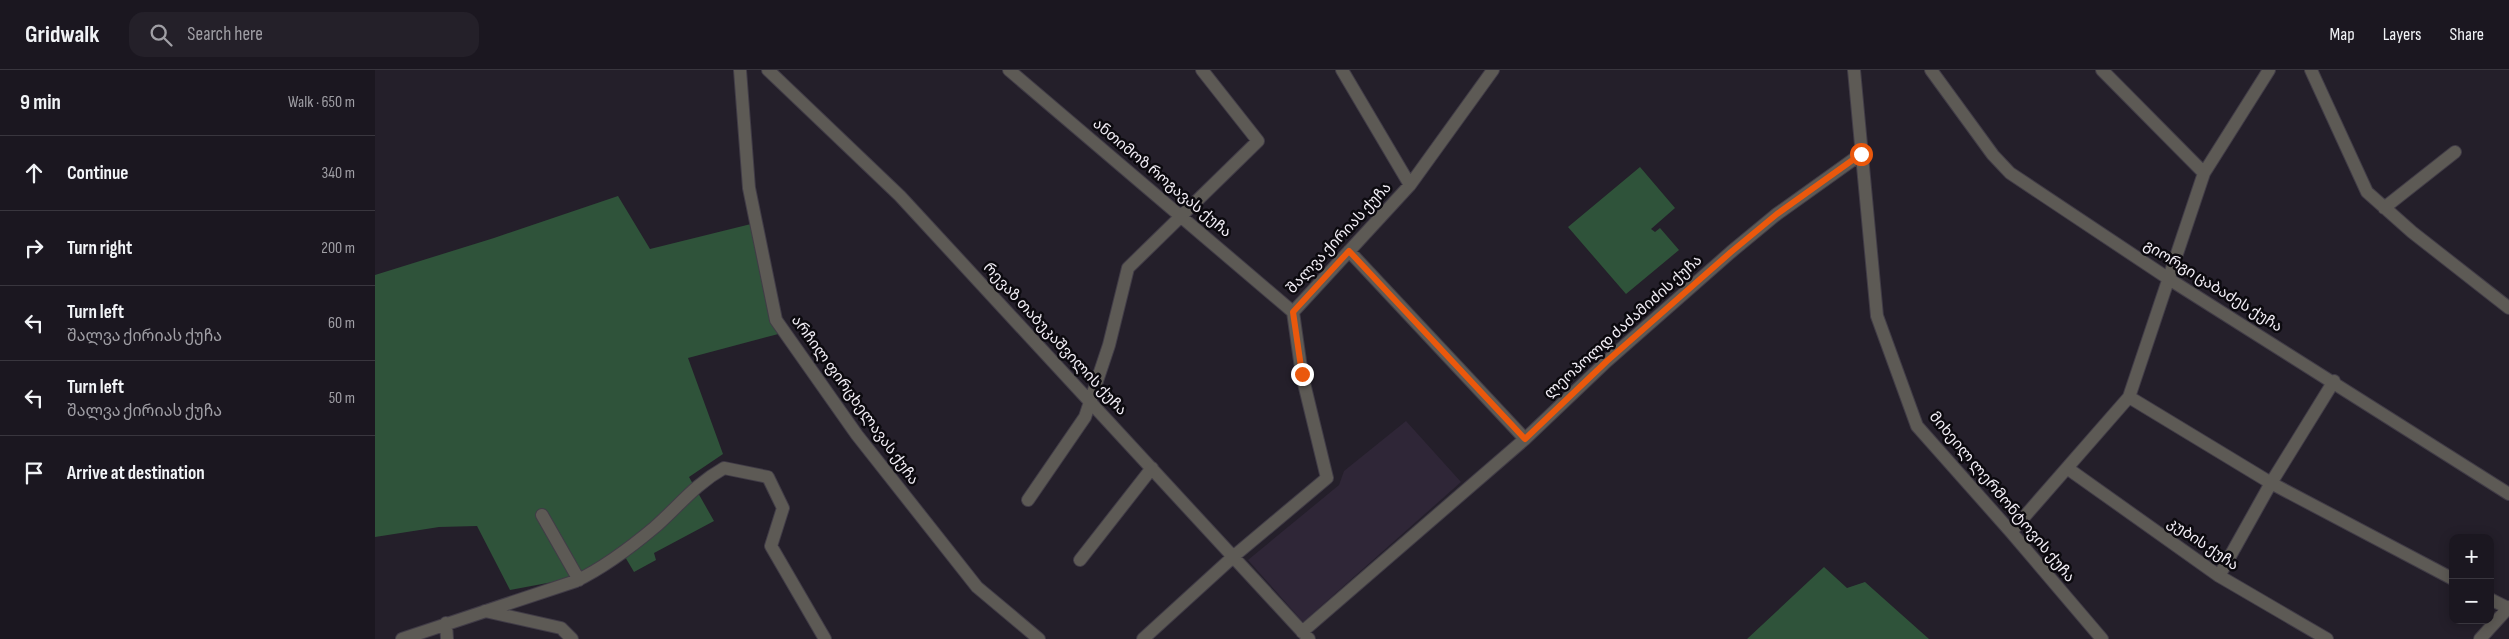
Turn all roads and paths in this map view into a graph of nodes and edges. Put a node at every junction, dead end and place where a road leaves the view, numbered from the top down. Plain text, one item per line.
1 (740, 70) edge
2 (768, 70) edge
3 (1009, 70) edge
4 (1202, 70) edge
5 (1342, 70) edge
6 (1493, 70) edge
7 (1854, 70) edge
8 (1931, 70) edge
9 (2102, 70) edge
10 (2269, 70) edge
11 (2311, 70) edge
12 (2455, 152) dead end
13 (1861, 154) junction
14 (2204, 172) junction
15 (1410, 185) junction
16 (2384, 208) junction
17 (1181, 215) junction
18 (1349, 251) junction
19 (2169, 279) junction
20 (2509, 308) edge
21 (1293, 312) junction
22 (2334, 381) junction
23 (2129, 397) junction
24 (1091, 402) junction
25 (1525, 439) junction
26 (1152, 468) junction
27 (2067, 468) junction
28 (2271, 483) junction
29 (2509, 494) edge
30 (1029, 500) dead end
31 (542, 516) dead end
32 (2011, 532) junction
33 (1234, 556) junction
34 (1080, 560) dead end
35 (2219, 576) junction
36 (2449, 577) edge
37 (579, 580) junction
38 (2494, 601) edge
39 (2509, 607) edge
40 (482, 611) junction
41 (446, 623) junction
42 (1305, 635) edge
43 (402, 639) edge
44 (447, 639) edge
45 (572, 639) edge
46 (825, 639) edge
47 (1039, 639) edge
48 (1143, 639) edge
49 (2102, 639) edge
50 (2327, 639) edge
51 (2480, 639) edge

1 - 47 street, არჩილ ფირცხელავას ქუჩა
2 - 24 street, რევაზ თაბუკაშვილის ქუჩა
3 - 17 street, ანთიმოზ როგავას ქუჩა
4 - 17 street
5 - 15 street
6 - 15 street, შალვა ქირიას ქუჩა
7 - 13 street, მიხეილ ლერმონტოვის ქუჩა
8 - 19 street, გიორგი ცაბაძეს ქუჩა
9 - 14 street
10 - 14 street
11 - 16 street
12 - 16 street
13 - 25 street, ლეოპოლდ ძაძამიძის ქუჩა
13 - 32 street, მიხეილ ლერმონტოვის ქუჩა
14 - 19 street
15 - 18 street, შალვა ქირიას ქუჩა
16 - 20 street
17 - 21 street, ანთიმოზ როგავას ქუჩა
17 - 24 street
18 - 21 street, შალვა ქირიას ქუჩა
18 - 25 street
19 - 22 street, გიორგი ცაბაძეს ქუჩა
19 - 23 street
21 - 33 street, შალვა ქირიას ქუჩა
22 - 28 street
22 - 29 street, გიორგი ცაბაძეს ქუჩა
23 - 27 street
23 - 28 street
24 - 26 street, რევაზ თაბუკაშვილის ქუჩა
24 - 30 street
25 - 42 street, ლეოპოლდ ძაძამიძის ქუჩა
26 - 33 street, რევაზ თაბუკაშვილის ქუჩა
26 - 34 street
27 - 32 street
27 - 35 street, კუბის ქუჩა
28 - 35 street
28 - 36 street
31 - 37 street
32 - 49 street, მიხეილ ლერმონტოვის ქუჩა
33 - 42 street, რევაზ თაბუკაშვილის ქუჩა
33 - 48 street, შალვა ქირიას ქუჩა
35 - 50 street, კუბის ქუჩა
37 - 40 street
37 - 46 street
38 - 39 street
39 - 51 street
40 - 41 street
40 - 45 street
41 - 43 street
41 - 44 street

